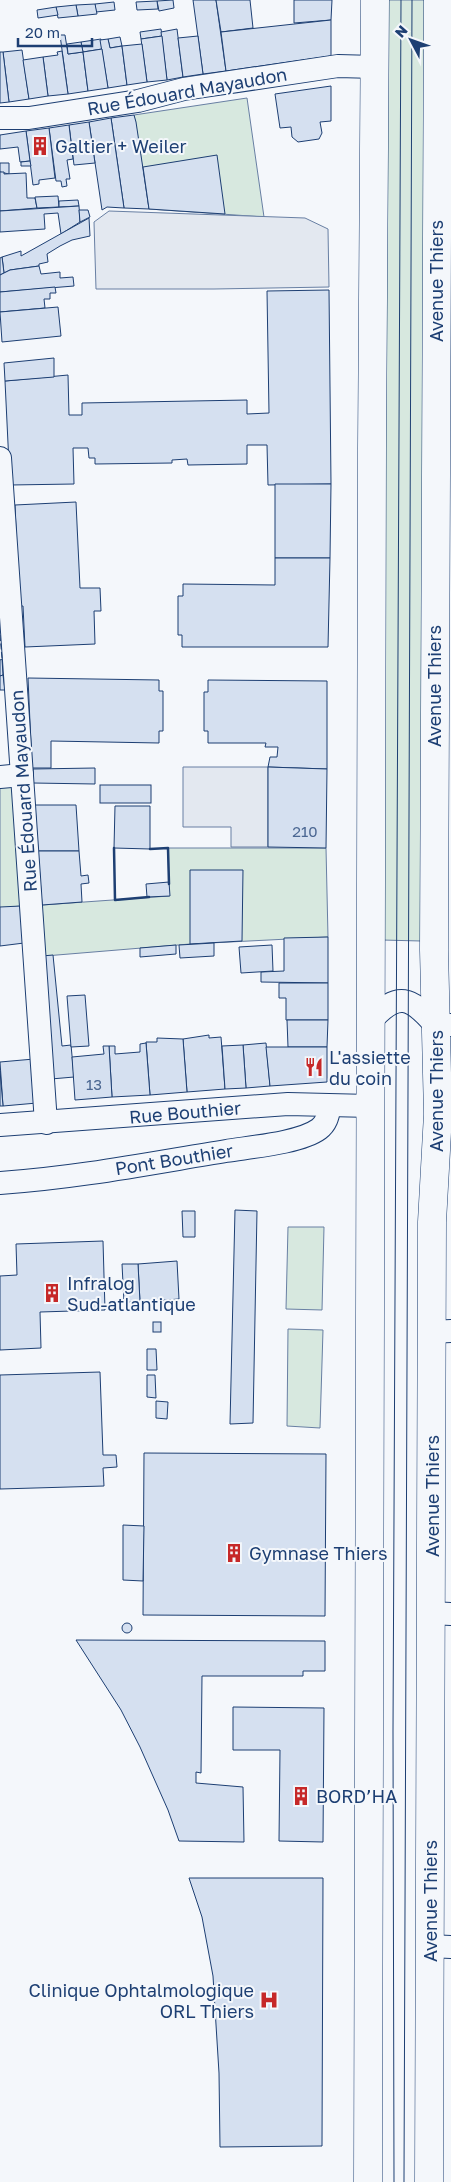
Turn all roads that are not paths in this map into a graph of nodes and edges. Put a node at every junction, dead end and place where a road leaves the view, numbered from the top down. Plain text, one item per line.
1 (375, 0) edge
2 (438, 0) edge
3 (375, 67) junction
4 (0, 118) edge
5 (443, 160) edge
6 (443, 393) edge
7 (0, 458) edge
8 (443, 496) edge
9 (3, 548) edge
10 (22, 775) junction
11 (0, 777) edge
12 (370, 1022) junction
13 (443, 1026) edge
14 (330, 1106) junction
15 (370, 1106) junction
16 (46, 1123) junction
17 (0, 1125) edge
18 (0, 1183) edge
19 (442, 1332) edge
20 (441, 1614) edge
21 (440, 1946) edge
22 (368, 2182) edge
23 (429, 2182) edge

1 - 3 street
2 - 5 street, Avenue Thiers
3 - 4 street, Rue Édouard Mayaudon
3 - 12 street
5 - 6 street, Avenue Thiers
6 - 8 street, Avenue Thiers
7 - 9 street, Rue Édouard Mayaudon
8 - 13 street, Avenue Thiers
9 - 10 street, Rue Édouard Mayaudon
10 - 11 street
10 - 16 street, Rue Édouard Mayaudon
12 - 13 street
12 - 15 street
13 - 19 street, Avenue Thiers
14 - 15 street, Rue Bouthier
14 - 16 street, Rue Bouthier
14 - 18 street, Pont Bouthier
15 - 22 street
16 - 17 street, Rue Bouthier
19 - 20 street, Avenue Thiers
20 - 21 street, Avenue Thiers
21 - 23 street, Avenue Thiers

